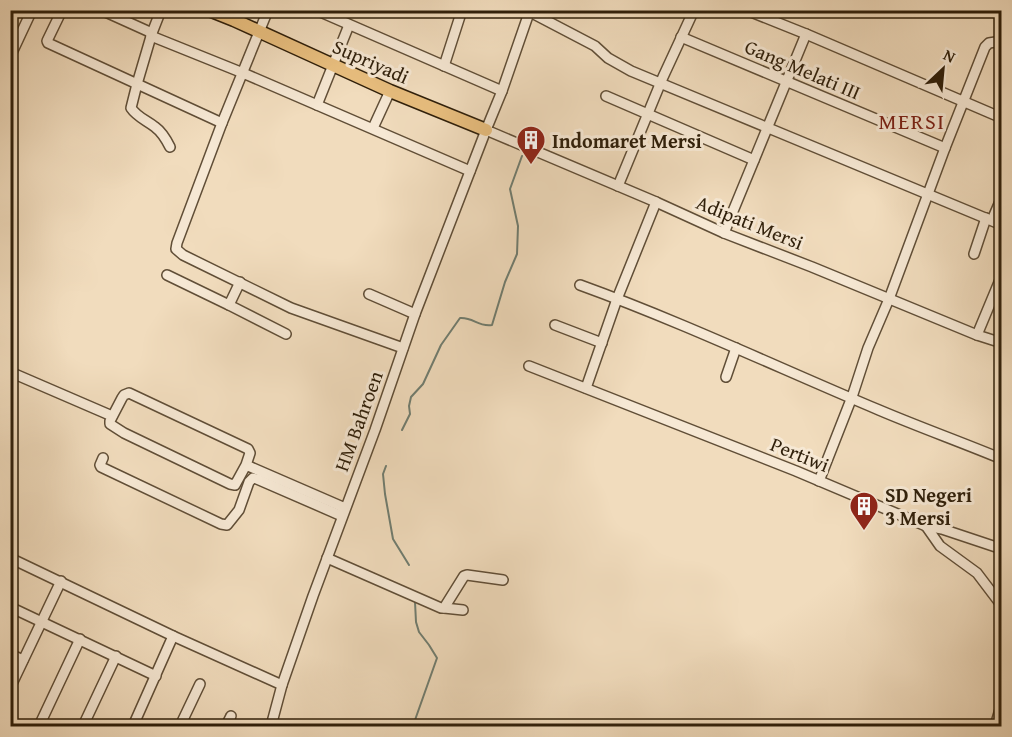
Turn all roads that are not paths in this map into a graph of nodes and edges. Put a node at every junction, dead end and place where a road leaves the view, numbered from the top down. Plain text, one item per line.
1 (32, 10) edge
2 (62, 10) edge
3 (101, 10) edge
4 (161, 10) edge
5 (209, 10) edge
6 (268, 10) edge
7 (316, 10) edge
8 (462, 10) edge
9 (694, 10) edge
10 (746, 10) edge
11 (530, 11) edge
12 (349, 25) junction
13 (260, 33) junction
14 (806, 34) junction
15 (152, 35) junction
16 (681, 37) junction
17 (1002, 41) edge
18 (10, 57) edge
19 (333, 65) junction
20 (444, 66) junction
21 (243, 73) junction
22 (786, 82) junction
23 (136, 84) junction
24 (660, 84) junction
25 (390, 91) junction
26 (502, 91) junction
27 (606, 96) dead end
28 (965, 101) junction
29 (317, 105) junction
30 (647, 114) junction
31 (1002, 118) edge
32 (222, 123) junction
33 (373, 128) junction
34 (767, 128) junction
35 (486, 130) junction
36 (170, 147) dead end
37 (945, 148) junction
38 (754, 159) junction
39 (470, 171) junction
40 (618, 186) junction
41 (928, 194) junction
42 (1002, 197) edge
43 (656, 202) junction
44 (993, 221) edge
45 (724, 233) junction
46 (974, 254) dead end
47 (1002, 274) edge
48 (167, 275) dead end
49 (240, 282) junction
50 (580, 285) dead end
51 (369, 294) dead end
52 (617, 299) junction
53 (889, 299) junction
54 (229, 305) junction
55 (415, 314) junction
56 (555, 325) dead end
57 (286, 334) dead end
58 (977, 335) junction
59 (602, 344) junction
60 (1002, 344) edge
61 (403, 348) junction
62 (736, 348) junction
63 (529, 366) dead end
64 (10, 372) edge
65 (726, 377) dead end
66 (586, 388) junction
67 (852, 397) junction
68 (112, 416) junction
69 (103, 458) dead end
70 (1002, 459) edge
71 (246, 465) junction
72 (819, 481) junction
73 (344, 512) junction
74 (926, 526) junction
75 (1002, 549) edge
76 (10, 558) edge
77 (327, 558) junction
78 (503, 580) dead end
79 (61, 581) junction
80 (1002, 606) edge
81 (10, 608) edge
82 (444, 608) junction
83 (463, 610) dead end
84 (41, 622) junction
85 (173, 636) junction
86 (80, 639) junction
87 (10, 654) edge
88 (116, 656) junction
89 (23, 660) junction
90 (156, 676) junction
91 (200, 684) dead end
92 (282, 685) junction
93 (10, 688) edge
94 (1002, 703) edge
95 (231, 716) dead end
96 (998, 725) edge
97 (39, 726) edge
98 (83, 726) edge
99 (133, 726) edge
100 (180, 726) edge
101 (226, 726) edge
102 (271, 726) edge

1 - 18 street
2 - 23 street
3 - 15 street
4 - 15 street
5 - 13 main road, Supriyadi
6 - 13 street
7 - 12 street
8 - 20 street
9 - 16 street
10 - 14 street
11 - 24 street
11 - 26 street, HM Bahroen
12 - 19 street
12 - 20 street
13 - 19 main road, Supriyadi
13 - 21 street
14 - 22 street
14 - 28 street
15 - 21 street
15 - 23 street
16 - 22 street, Gang Melati III
16 - 24 street
17 - 28 street
19 - 25 main road, Supriyadi
19 - 29 street
20 - 26 street
21 - 29 street
21 - 32 street
22 - 34 street
22 - 37 street, Gang Melati III
23 - 32 street
23 - 36 street
24 - 30 street
24 - 34 street
25 - 33 street
25 - 35 main road, Supriyadi
26 - 35 street, HM Bahroen
27 - 30 street
28 - 31 street
28 - 37 street
29 - 33 street
30 - 38 street
30 - 40 street
32 - 49 street
33 - 39 street
34 - 38 street
34 - 41 street
35 - 39 street, HM Bahroen
35 - 40 street, Adipati Mersi
37 - 41 street
38 - 45 street
39 - 55 street, HM Bahroen
40 - 43 street, Adipati Mersi
41 - 44 street
41 - 53 street
42 - 44 street
43 - 45 street, Adipati Mersi
43 - 52 street
44 - 46 street
45 - 53 street, Adipati Mersi
47 - 58 street
48 - 54 street
49 - 54 street
49 - 61 street
50 - 52 street
51 - 55 street
52 - 59 street
52 - 62 street
53 - 58 street, Adipati Mersi
53 - 67 street
54 - 57 street
55 - 61 street, HM Bahroen
56 - 59 street
58 - 60 street, Adipati Mersi
59 - 66 street
61 - 73 street, HM Bahroen
62 - 65 street
62 - 67 street
63 - 66 street, Pertiwi
64 - 68 street
66 - 72 street, Pertiwi
67 - 70 street
67 - 72 street
68 - 71 street
68 - 71 street
69 - 73 street
71 - 73 street
72 - 74 street, Pertiwi
73 - 77 street, HM Bahroen
74 - 75 street, Pertiwi
74 - 80 street
76 - 79 street
77 - 82 street
77 - 92 street, HM Bahroen
78 - 82 street
79 - 84 street
79 - 85 street
81 - 84 street
82 - 83 street
84 - 86 street
84 - 89 street
85 - 90 street
85 - 92 street
86 - 88 street
86 - 97 street
87 - 89 street
88 - 90 street
88 - 98 street
89 - 93 street
90 - 99 street
91 - 100 street
92 - 102 street, HM Bahroen
94 - 96 street
95 - 101 street

